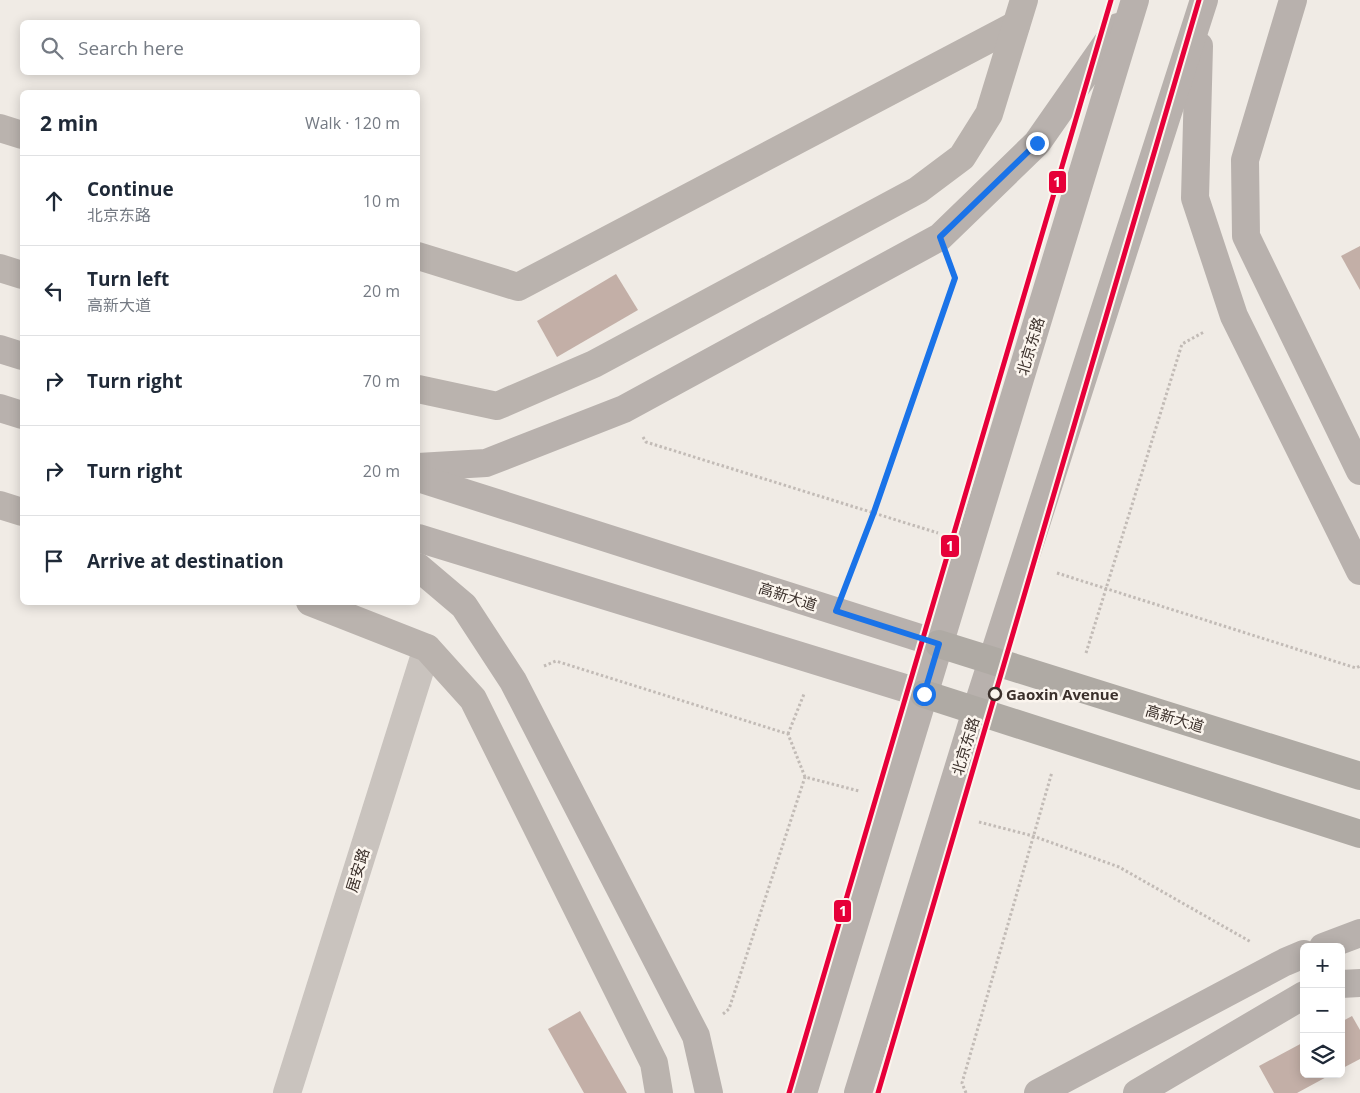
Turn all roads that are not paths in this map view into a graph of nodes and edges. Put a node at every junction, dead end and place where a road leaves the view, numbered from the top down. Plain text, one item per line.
1 (1293, 0) edge
2 (1134, 3) edge
3 (1202, 7) edge
4 (1020, 13) edge
5 (0, 128) edge
6 (20, 134) edge
7 (420, 257) edge
8 (0, 268) edge
9 (20, 275) edge
10 (0, 349) edge
11 (20, 355) edge
12 (420, 389) edge
13 (0, 408) edge
14 (20, 414) edge
15 (420, 467) edge
16 (1360, 471) edge
17 (420, 479) edge
18 (0, 505) edge
19 (20, 511) edge
20 (420, 539) edge
21 (420, 569) edge
22 (1360, 571) edge
23 (318, 605) edge
24 (939, 644) junction
25 (427, 648) junction
26 (992, 661) junction
27 (924, 694) junction
28 (976, 711) junction
29 (1360, 776) edge
30 (1360, 834) edge
31 (1360, 933) edge
32 (1334, 943) edge
33 (1300, 956) edge
34 (1360, 983) edge
35 (1345, 984) edge
36 (1300, 997) edge
37 (287, 1093) edge
38 (659, 1093) edge
39 (709, 1093) edge
40 (803, 1093) edge
41 (858, 1093) edge
42 (1038, 1093) edge
43 (1137, 1093) edge

1 - 16 main road
2 - 15 main road
2 - 24 main road, 北京东路
3 - 22 main road
3 - 26 main road, 北京东路
4 - 7 main road
4 - 12 main road
5 - 6 main road
8 - 9 main road
10 - 11 main road
13 - 14 main road
17 - 24 main road, 高新大道
18 - 19 main road
20 - 27 main road
21 - 39 main road
23 - 25 main road
24 - 26 highway, 高新大道
24 - 27 main road, 北京东路
25 - 37 street, 居安路
25 - 38 main road
26 - 28 main road, 北京东路
26 - 29 highway, 高新大道
27 - 28 highway
27 - 40 main road, 北京东路
28 - 30 highway
28 - 41 main road, 北京东路
31 - 32 main road
33 - 42 main road
34 - 35 main road
36 - 43 main road

